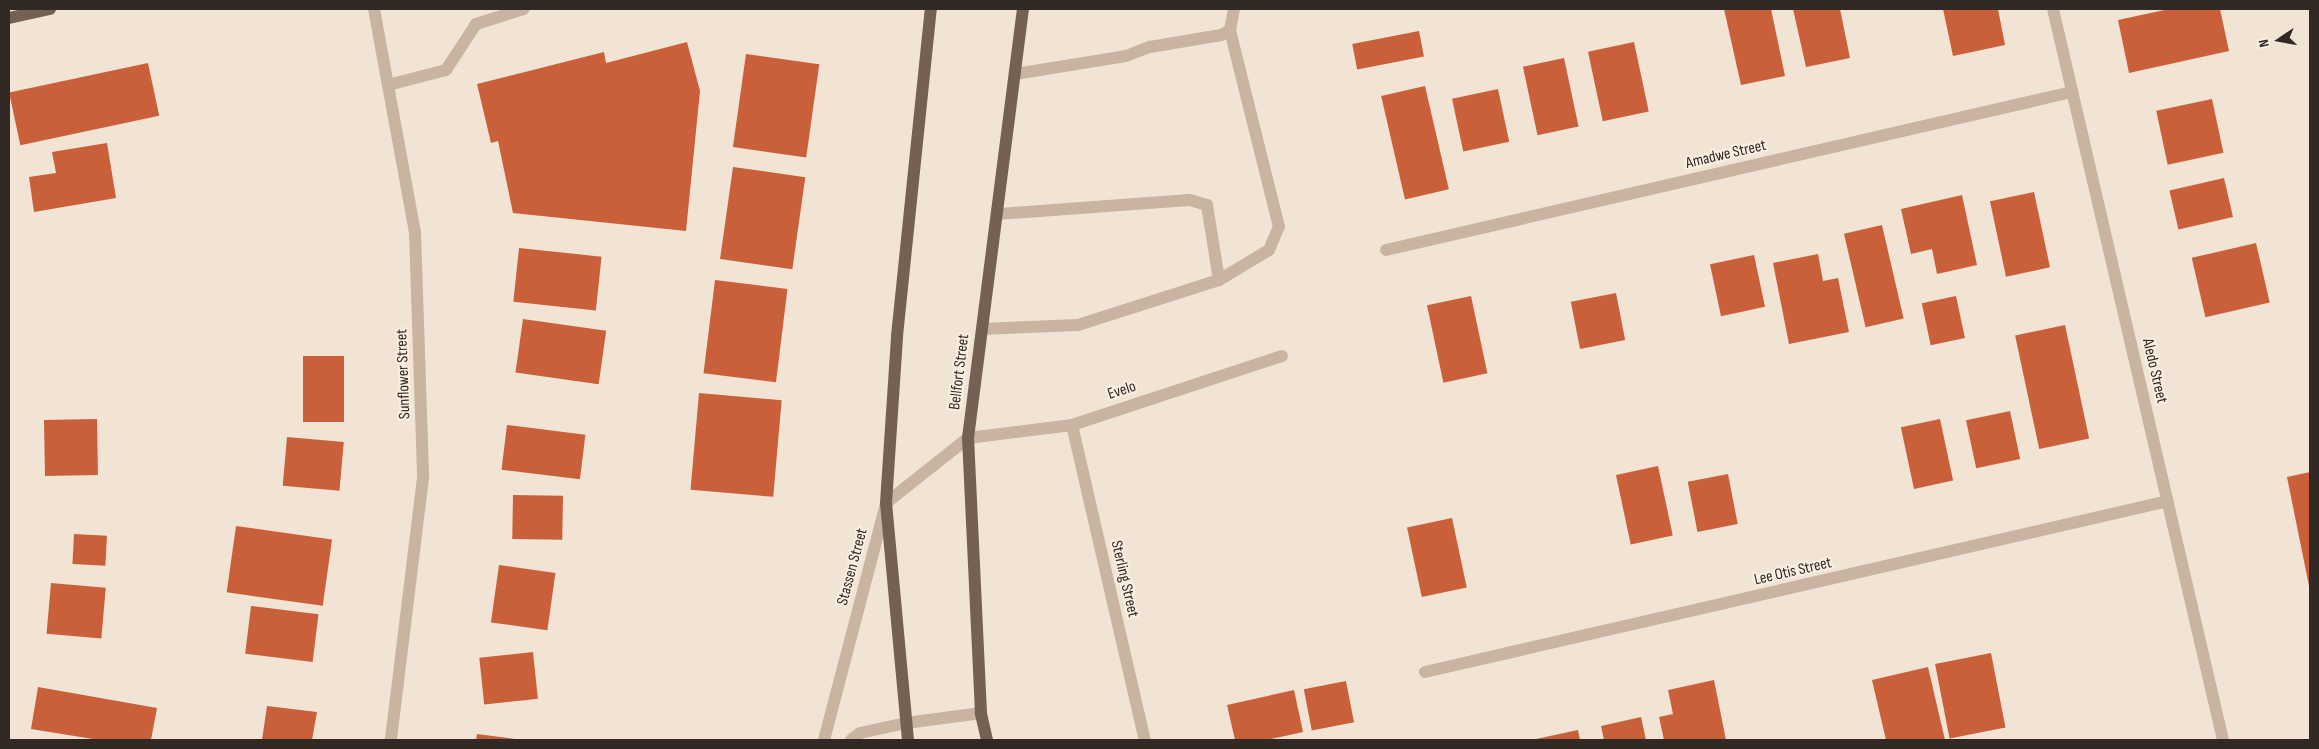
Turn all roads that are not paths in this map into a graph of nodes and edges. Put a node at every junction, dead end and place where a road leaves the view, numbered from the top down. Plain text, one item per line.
1 (50, 9) edge
2 (374, 9) edge
3 (524, 9) edge
4 (931, 9) edge
5 (1023, 9) edge
6 (1234, 9) edge
7 (2053, 9) edge
8 (9, 18) edge
9 (1230, 30) junction
10 (1014, 74) junction
11 (388, 85) junction
12 (2072, 92) junction
13 (997, 214) junction
14 (1386, 250) dead end
15 (1219, 280) junction
16 (982, 329) junction
17 (1282, 356) dead end
18 (1072, 424) junction
19 (968, 438) junction
20 (2168, 501) junction
21 (886, 503) junction
22 (1425, 672) dead end
23 (981, 713) junction
24 (906, 723) junction
25 (391, 740) edge
26 (824, 740) edge
27 (850, 740) edge
28 (908, 740) edge
29 (987, 740) edge
30 (1145, 740) edge
31 (2223, 740) edge

1 - 8 main road
2 - 11 street, Sunflower Street
3 - 11 street
4 - 21 main road
5 - 10 main road, Bellfort Street
6 - 9 street
7 - 12 street, Aledo Street
9 - 10 street
9 - 15 street
10 - 13 main road, Bellfort Street
11 - 25 street, Sunflower Street
12 - 14 street, Amadwe Street
12 - 20 street, Aledo Street
13 - 15 street
13 - 16 main road, Bellfort Street
15 - 16 street
16 - 19 main road, Bellfort Street
17 - 18 street, Evelo
18 - 19 street, Evelo
18 - 30 street, Sterling Street
19 - 21 street
19 - 23 main road, Bellfort Street
20 - 22 street, Lee Otis Street
20 - 31 street, Aledo Street
21 - 24 main road
21 - 26 street, Stassen Street
23 - 24 street
23 - 29 main road, Bellfort Street
24 - 27 street
24 - 28 main road

